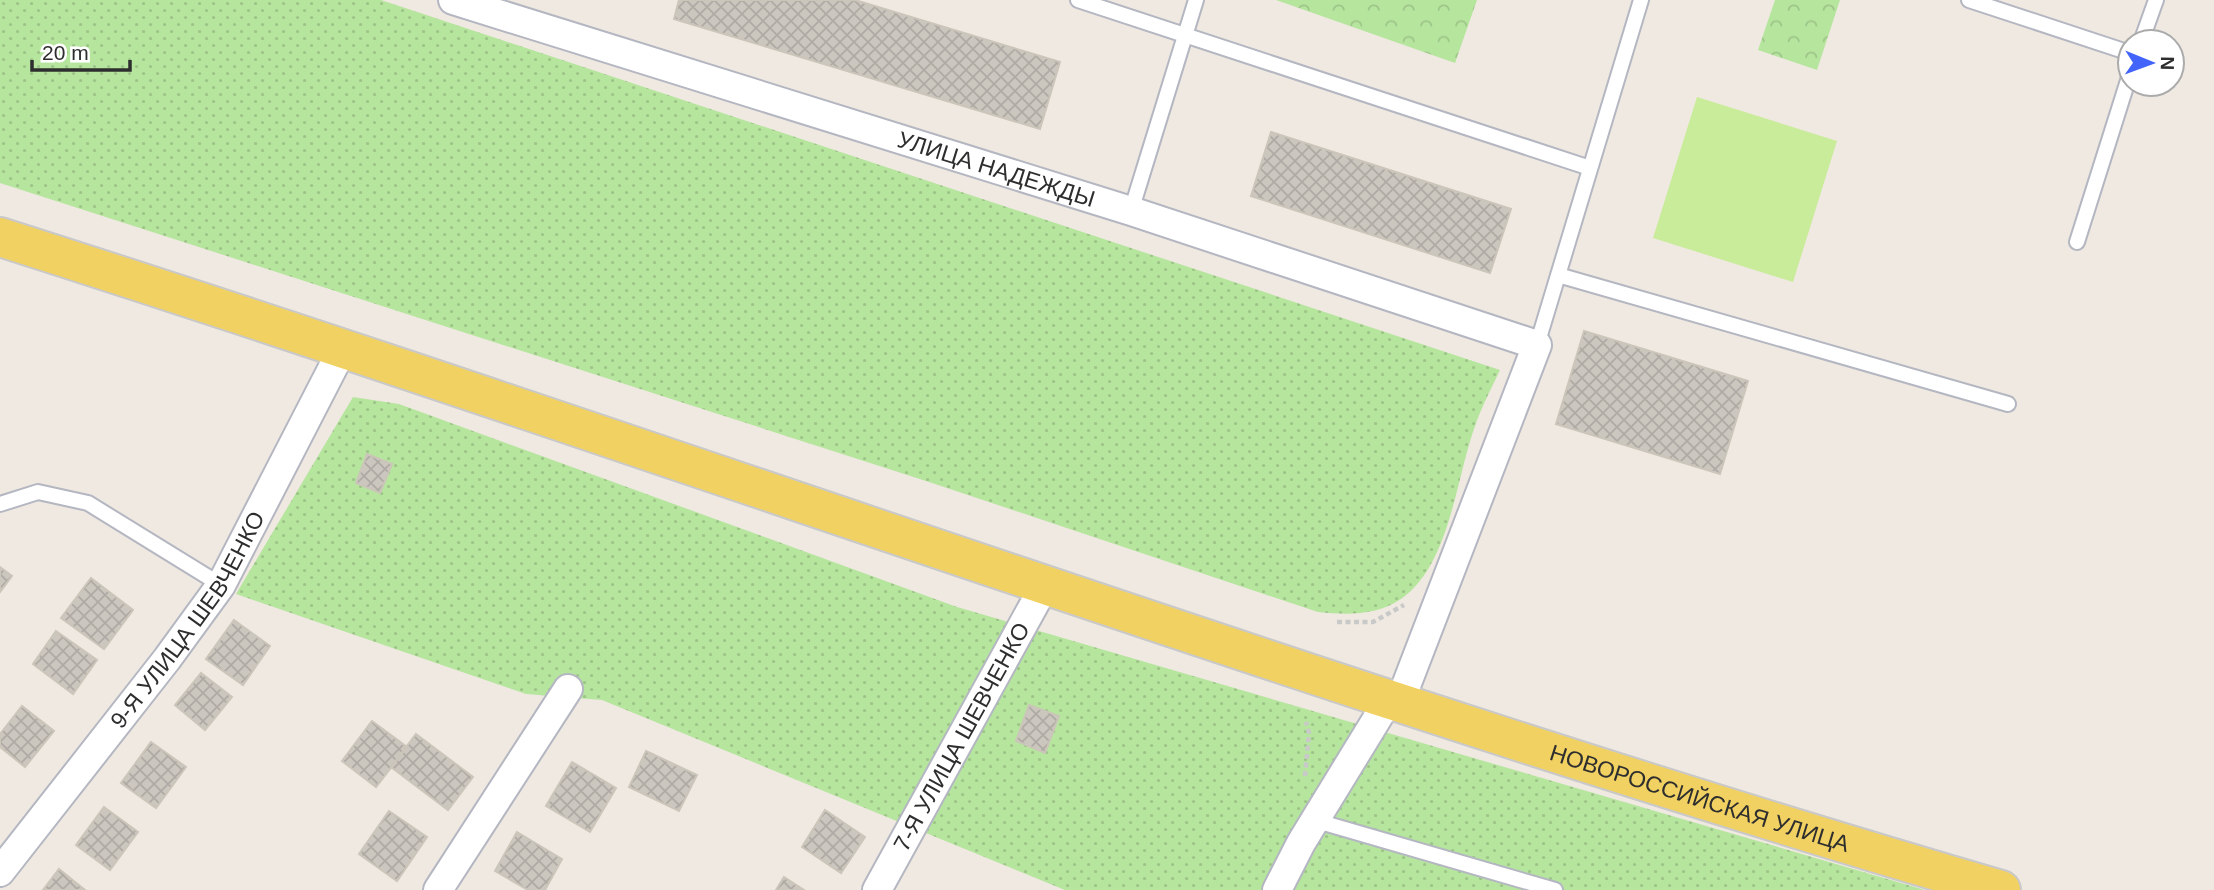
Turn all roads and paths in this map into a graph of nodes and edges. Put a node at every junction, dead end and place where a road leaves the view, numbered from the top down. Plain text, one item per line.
1 (453, 0) edge
2 (1078, 0) edge
3 (1196, 0) edge
4 (1641, 0) edge
5 (1969, 0) edge
6 (2155, 0) edge
7 (495, 7) edge
8 (2146, 28) edge
9 (1186, 33) junction
10 (2116, 48) edge
11 (2122, 98) edge
12 (1590, 168) junction
13 (1131, 211) junction
14 (0, 237) edge
15 (2077, 242) dead end
16 (1558, 275) junction
17 (1537, 345) junction
18 (344, 346) junction
19 (2008, 404) dead end
20 (0, 504) edge
21 (1046, 583) junction
22 (221, 584) junction
23 (1409, 600) dead end
24 (1337, 622) dead end
25 (568, 689) dead end
26 (1398, 704) junction
27 (1317, 821) junction
28 (0, 872) edge
29 (438, 890) edge
30 (877, 890) edge
31 (1277, 890) edge
32 (1555, 890) edge
33 (2001, 890) edge

1 - 7 street, УЛИЦА НАДЕЖДЫ
2 - 9 lane
3 - 9 lane
4 - 12 lane
5 - 10 lane
6 - 8 lane
7 - 13 street, УЛИЦА НАДЕЖДЫ
9 - 12 lane
9 - 13 lane
11 - 15 lane
12 - 16 lane
13 - 17 street, УЛИЦА НАДЕЖДЫ
14 - 18 main road, НОВОРОССИЙСКАЯ УЛИЦА
16 - 17 lane
16 - 19 lane
17 - 26 street
18 - 21 main road, НОВОРОССИЙСКАЯ УЛИЦА
18 - 22 street, 9-Я УЛИЦА ШЕВЧЕНКО
20 - 22 lane
21 - 26 main road, НОВОРОССИЙСКАЯ УЛИЦА
21 - 30 street, 7-Я УЛИЦА ШЕВЧЕНКО
22 - 28 street, 9-Я УЛИЦА ШЕВЧЕНКО
23 - 24 path
25 - 29 street
26 - 27 street
26 - 33 main road, НОВОРОССИЙСКАЯ УЛИЦА
27 - 31 street
27 - 32 lane

